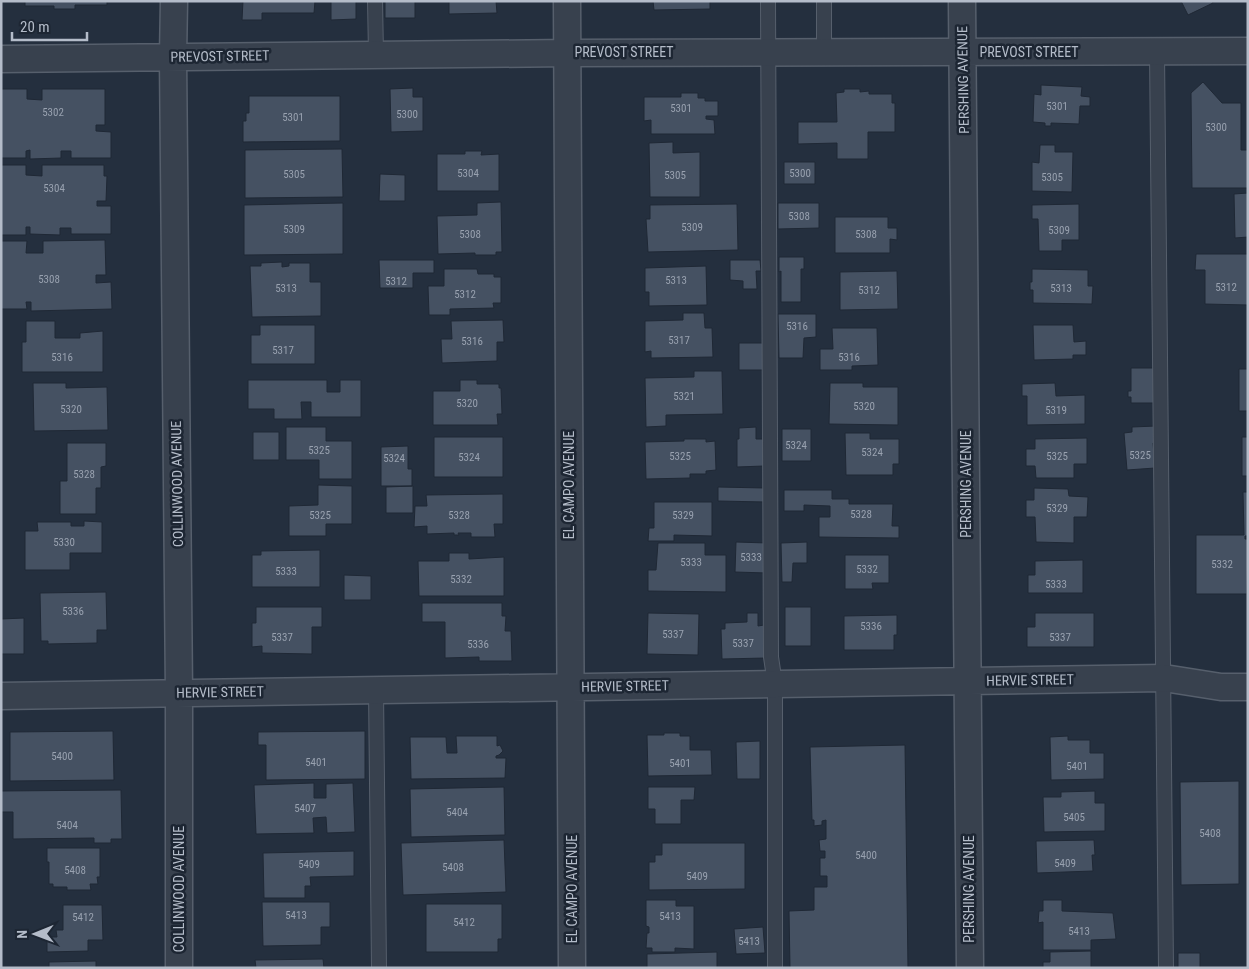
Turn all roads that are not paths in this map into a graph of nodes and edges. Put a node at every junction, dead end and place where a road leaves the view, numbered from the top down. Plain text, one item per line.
1 (174, 1) edge
2 (375, 1) edge
3 (567, 1) edge
4 (768, 1) edge
5 (824, 1) edge
6 (962, 1) edge
7 (1248, 51) edge
8 (568, 52) junction
9 (768, 52) junction
10 (824, 52) junction
11 (1157, 52) junction
12 (963, 53) junction
13 (376, 54) junction
14 (173, 57) junction
15 (1, 59) edge
16 (1164, 678) junction
17 (968, 681) junction
18 (775, 684) junction
19 (570, 687) junction
20 (1248, 687) edge
21 (376, 690) junction
22 (179, 693) junction
23 (1, 696) edge
24 (179, 968) edge
25 (380, 968) edge
26 (572, 968) edge
27 (775, 968) edge
28 (970, 968) edge
29 (1166, 968) edge

1 - 14 street, COLLINWOOD AVENUE
2 - 13 lane
3 - 8 street, EL CAMPO AVENUE
4 - 9 lane
5 - 10 lane
6 - 12 street, PERSHING AVENUE
7 - 11 street, PREVOST STREET
8 - 9 street, PREVOST STREET
8 - 13 street, PREVOST STREET
8 - 19 street, EL CAMPO AVENUE
9 - 10 street, PREVOST STREET
9 - 18 lane
10 - 12 street, PREVOST STREET
11 - 12 street, PREVOST STREET
11 - 16 lane
12 - 17 street, PERSHING AVENUE
13 - 14 street, PREVOST STREET
14 - 15 street, PREVOST STREET
14 - 22 street, COLLINWOOD AVENUE
16 - 17 street, HERVIE STREET
16 - 20 street, HERVIE STREET
16 - 29 lane
17 - 18 street, HERVIE STREET
17 - 28 street, PERSHING AVENUE
18 - 19 street, HERVIE STREET
18 - 27 lane
19 - 21 street, HERVIE STREET
19 - 26 street, EL CAMPO AVENUE
21 - 22 street, HERVIE STREET
21 - 25 lane
22 - 23 street, HERVIE STREET
22 - 24 street, COLLINWOOD AVENUE

